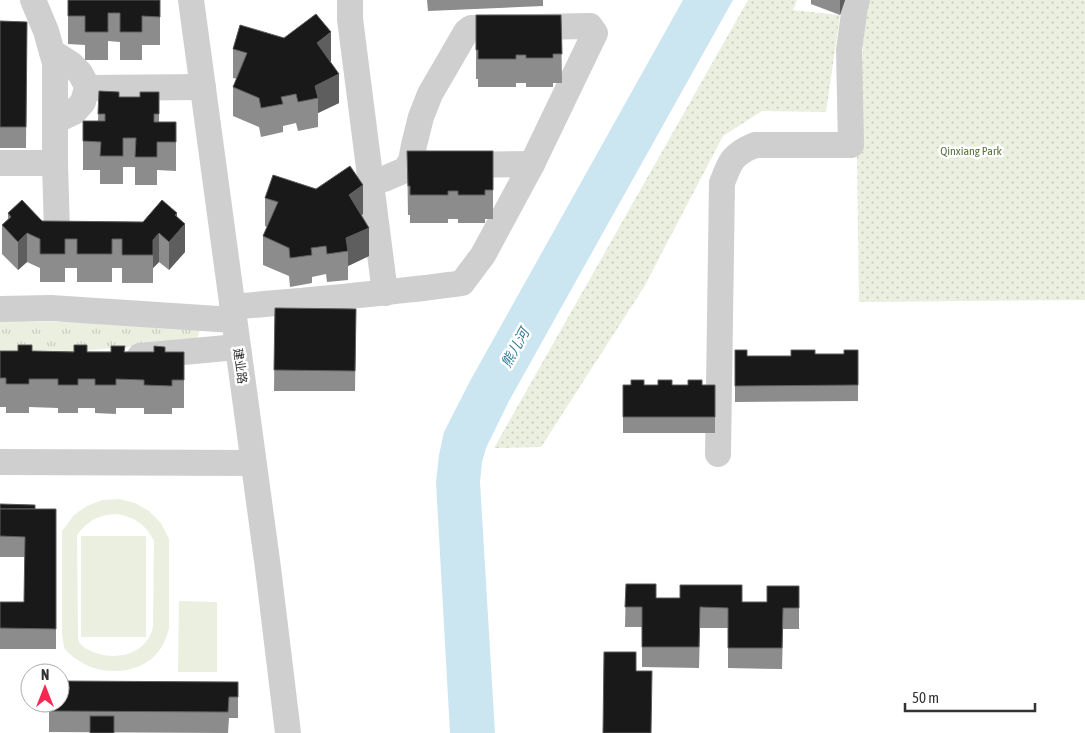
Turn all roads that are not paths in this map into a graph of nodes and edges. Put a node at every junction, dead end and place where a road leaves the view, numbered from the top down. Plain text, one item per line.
1 (33, 0) edge
2 (191, 0) edge
3 (350, 0) edge
4 (857, 0) edge
5 (52, 52) junction
6 (202, 87) junction
7 (87, 88) junction
8 (55, 122) junction
9 (411, 161) junction
10 (0, 163) edge
11 (55, 164) junction
12 (532, 164) junction
13 (370, 179) junction
14 (57, 233) edge
15 (385, 293) junction
16 (0, 310) edge
17 (233, 314) junction
18 (237, 347) junction
19 (118, 358) edge
20 (718, 454) dead end
21 (0, 462) edge
22 (253, 463) junction
23 (288, 733) edge

1 - 5 street
2 - 6 street, 建业路
3 - 13 street
4 - 20 street
5 - 7 street
5 - 8 street
6 - 7 street
6 - 17 street, 建业路
7 - 8 street
8 - 11 street
9 - 12 street
9 - 12 street
9 - 13 street
10 - 11 street
11 - 14 street
12 - 15 street
13 - 15 street
15 - 17 street
16 - 17 street
17 - 18 street, 建业路
18 - 19 street
18 - 22 street, 建业路
21 - 22 street
22 - 23 street, 建业路

